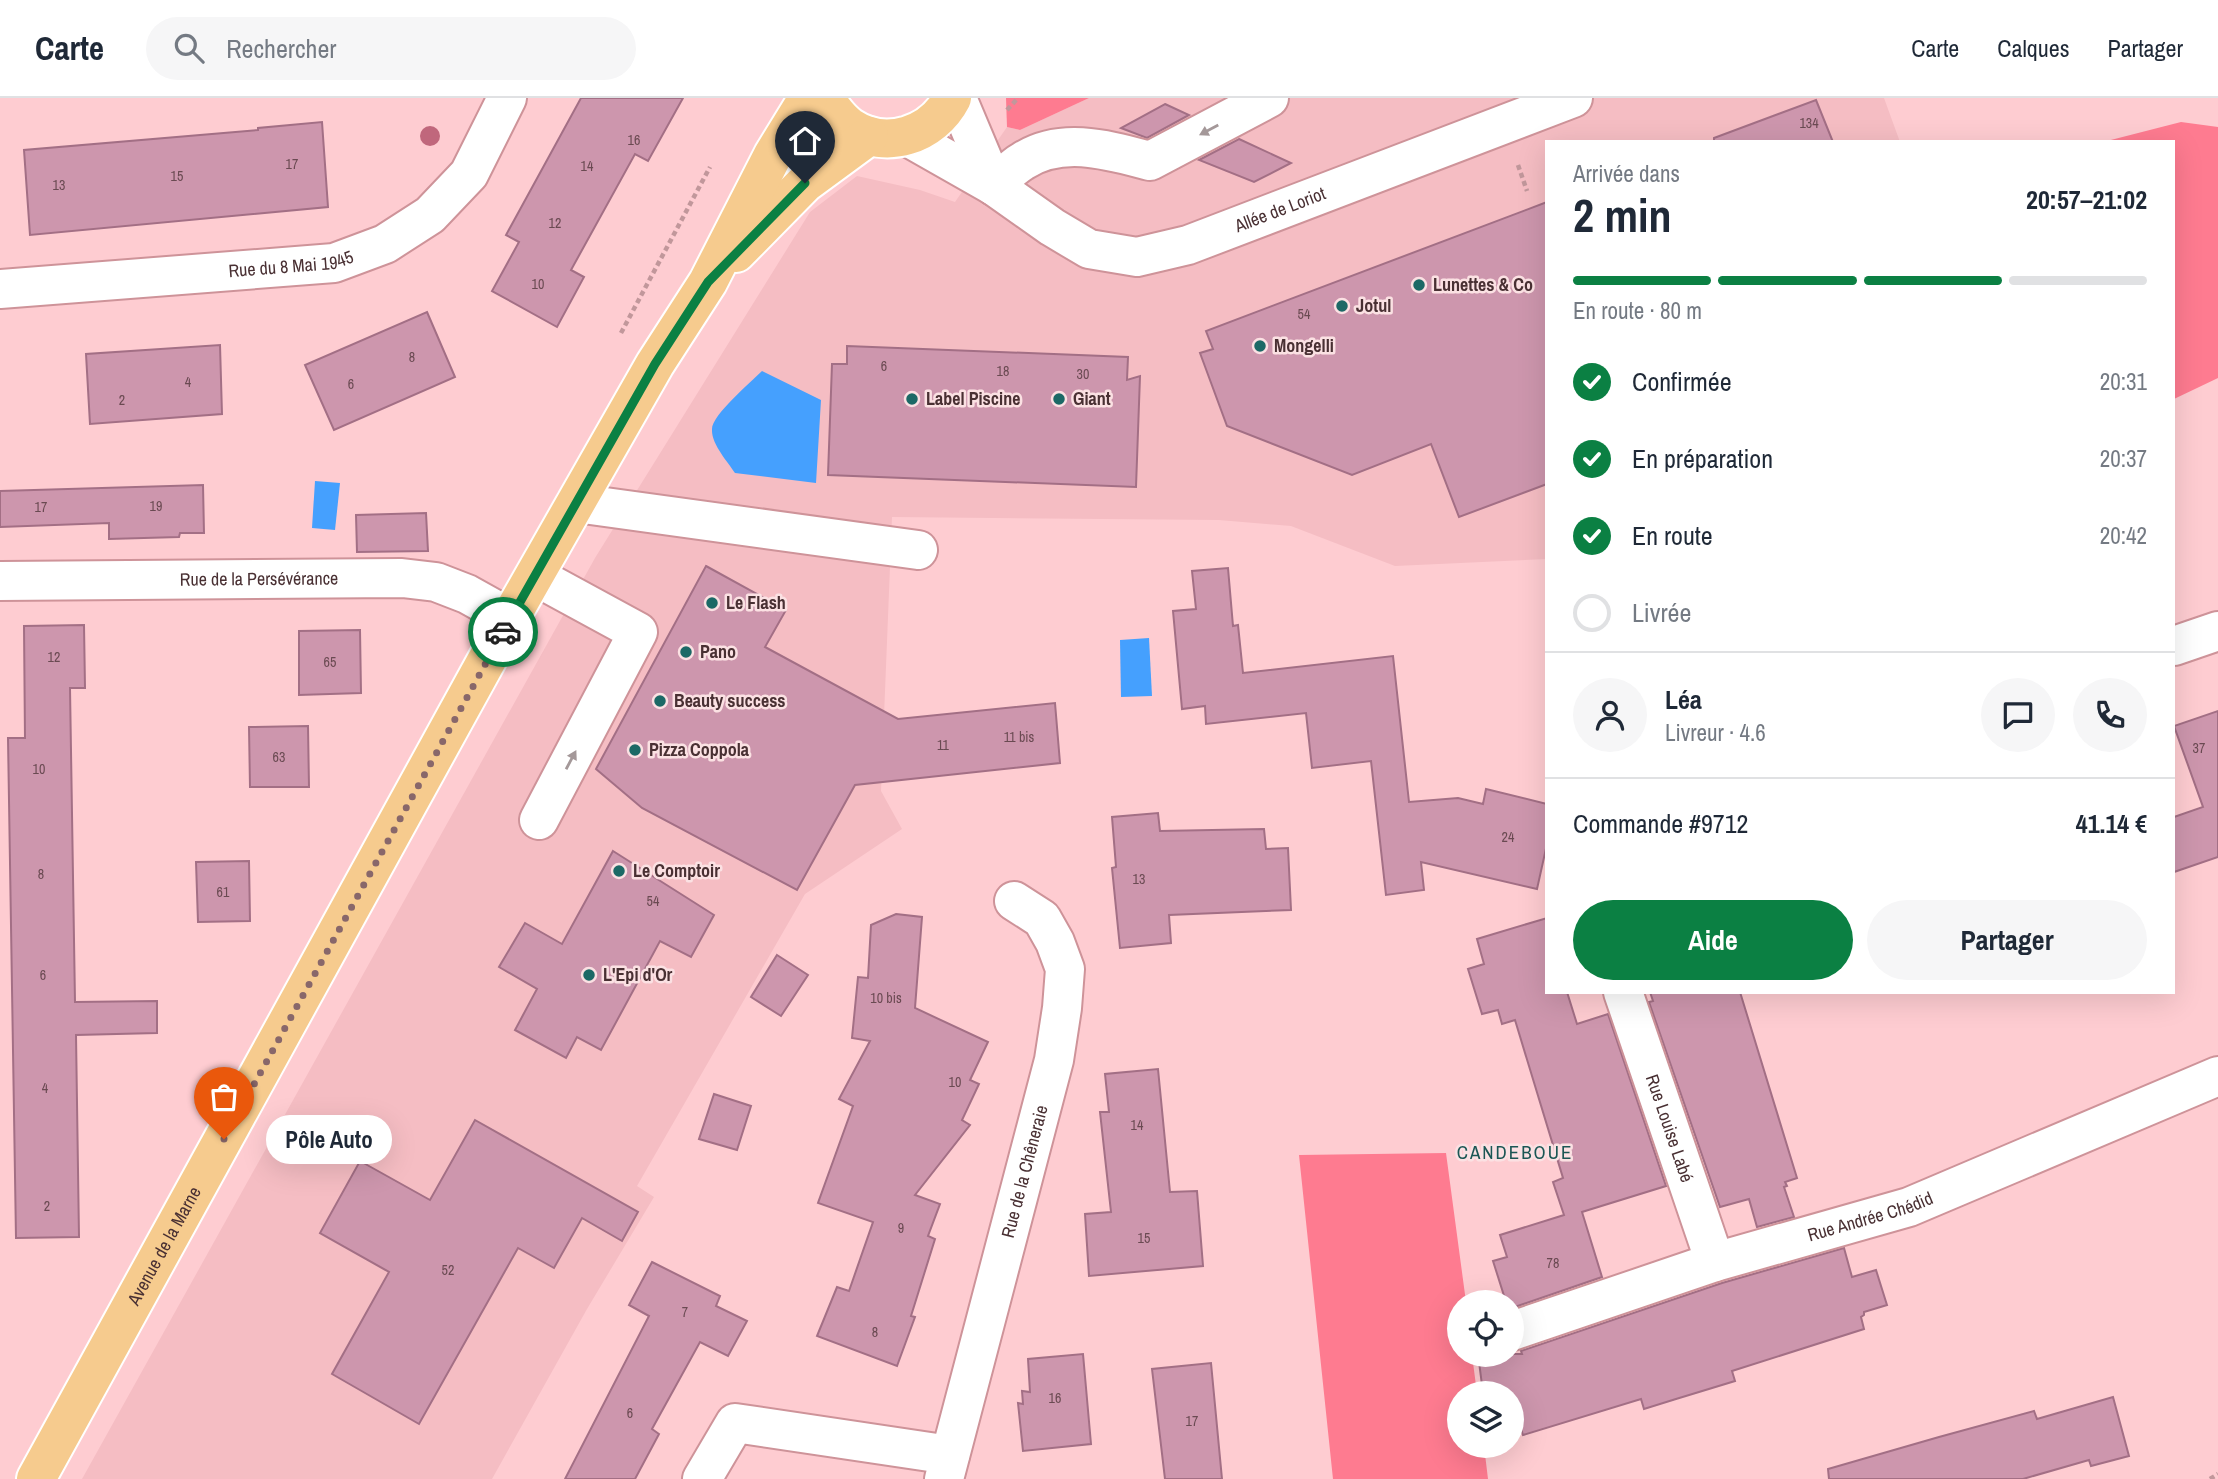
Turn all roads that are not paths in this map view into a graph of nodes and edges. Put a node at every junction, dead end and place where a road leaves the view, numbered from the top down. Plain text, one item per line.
1 (507, 98) edge
2 (808, 98) edge
3 (825, 98) edge
4 (954, 98) edge
5 (1269, 98) edge
6 (1573, 98) edge
7 (869, 136) junction
8 (906, 136) junction
9 (994, 186) junction
10 (708, 282) junction
11 (0, 289) edge
12 (576, 503) junction
13 (918, 550) dead end
14 (534, 576) junction
15 (0, 581) edge
16 (510, 618) junction
17 (2218, 631) edge
18 (2175, 646) edge
19 (539, 820) dead end
20 (1014, 901) dead end
21 (1624, 994) edge
22 (2218, 1076) edge
23 (1715, 1262) junction
24 (1524, 1327) edge
25 (947, 1467) edge
26 (36, 1479) edge
27 (702, 1479) edge

1 - 11 street, Rue du 8 Mai 1945
2 - 10 main road, Avenue de la Marne
3 - 7 main road
4 - 8 main road
4 - 9 street
5 -> 9 street
6 - 9 street, Allée de Loriot
7 - 8 main road
7 - 10 main road, Avenue de la Marne
8 - 9 street, Allée de Loriot
10 - 12 main road, Avenue de la Marne
12 - 13 street
12 - 14 main road, Avenue de la Marne
14 - 16 main road, Avenue de la Marne
19 -> 14 street
15 - 16 street, Rue de la Persévérance
16 - 26 main road, Avenue de la Marne
17 - 18 street
20 - 25 street, Rue de la Chêneraie
21 - 23 street, Rue Louise Labé
22 - 23 street, Rue Andrée Chédid
23 - 24 street, Rue Andrée Chédid
25 - 27 street, Rue de la Chêneraie

